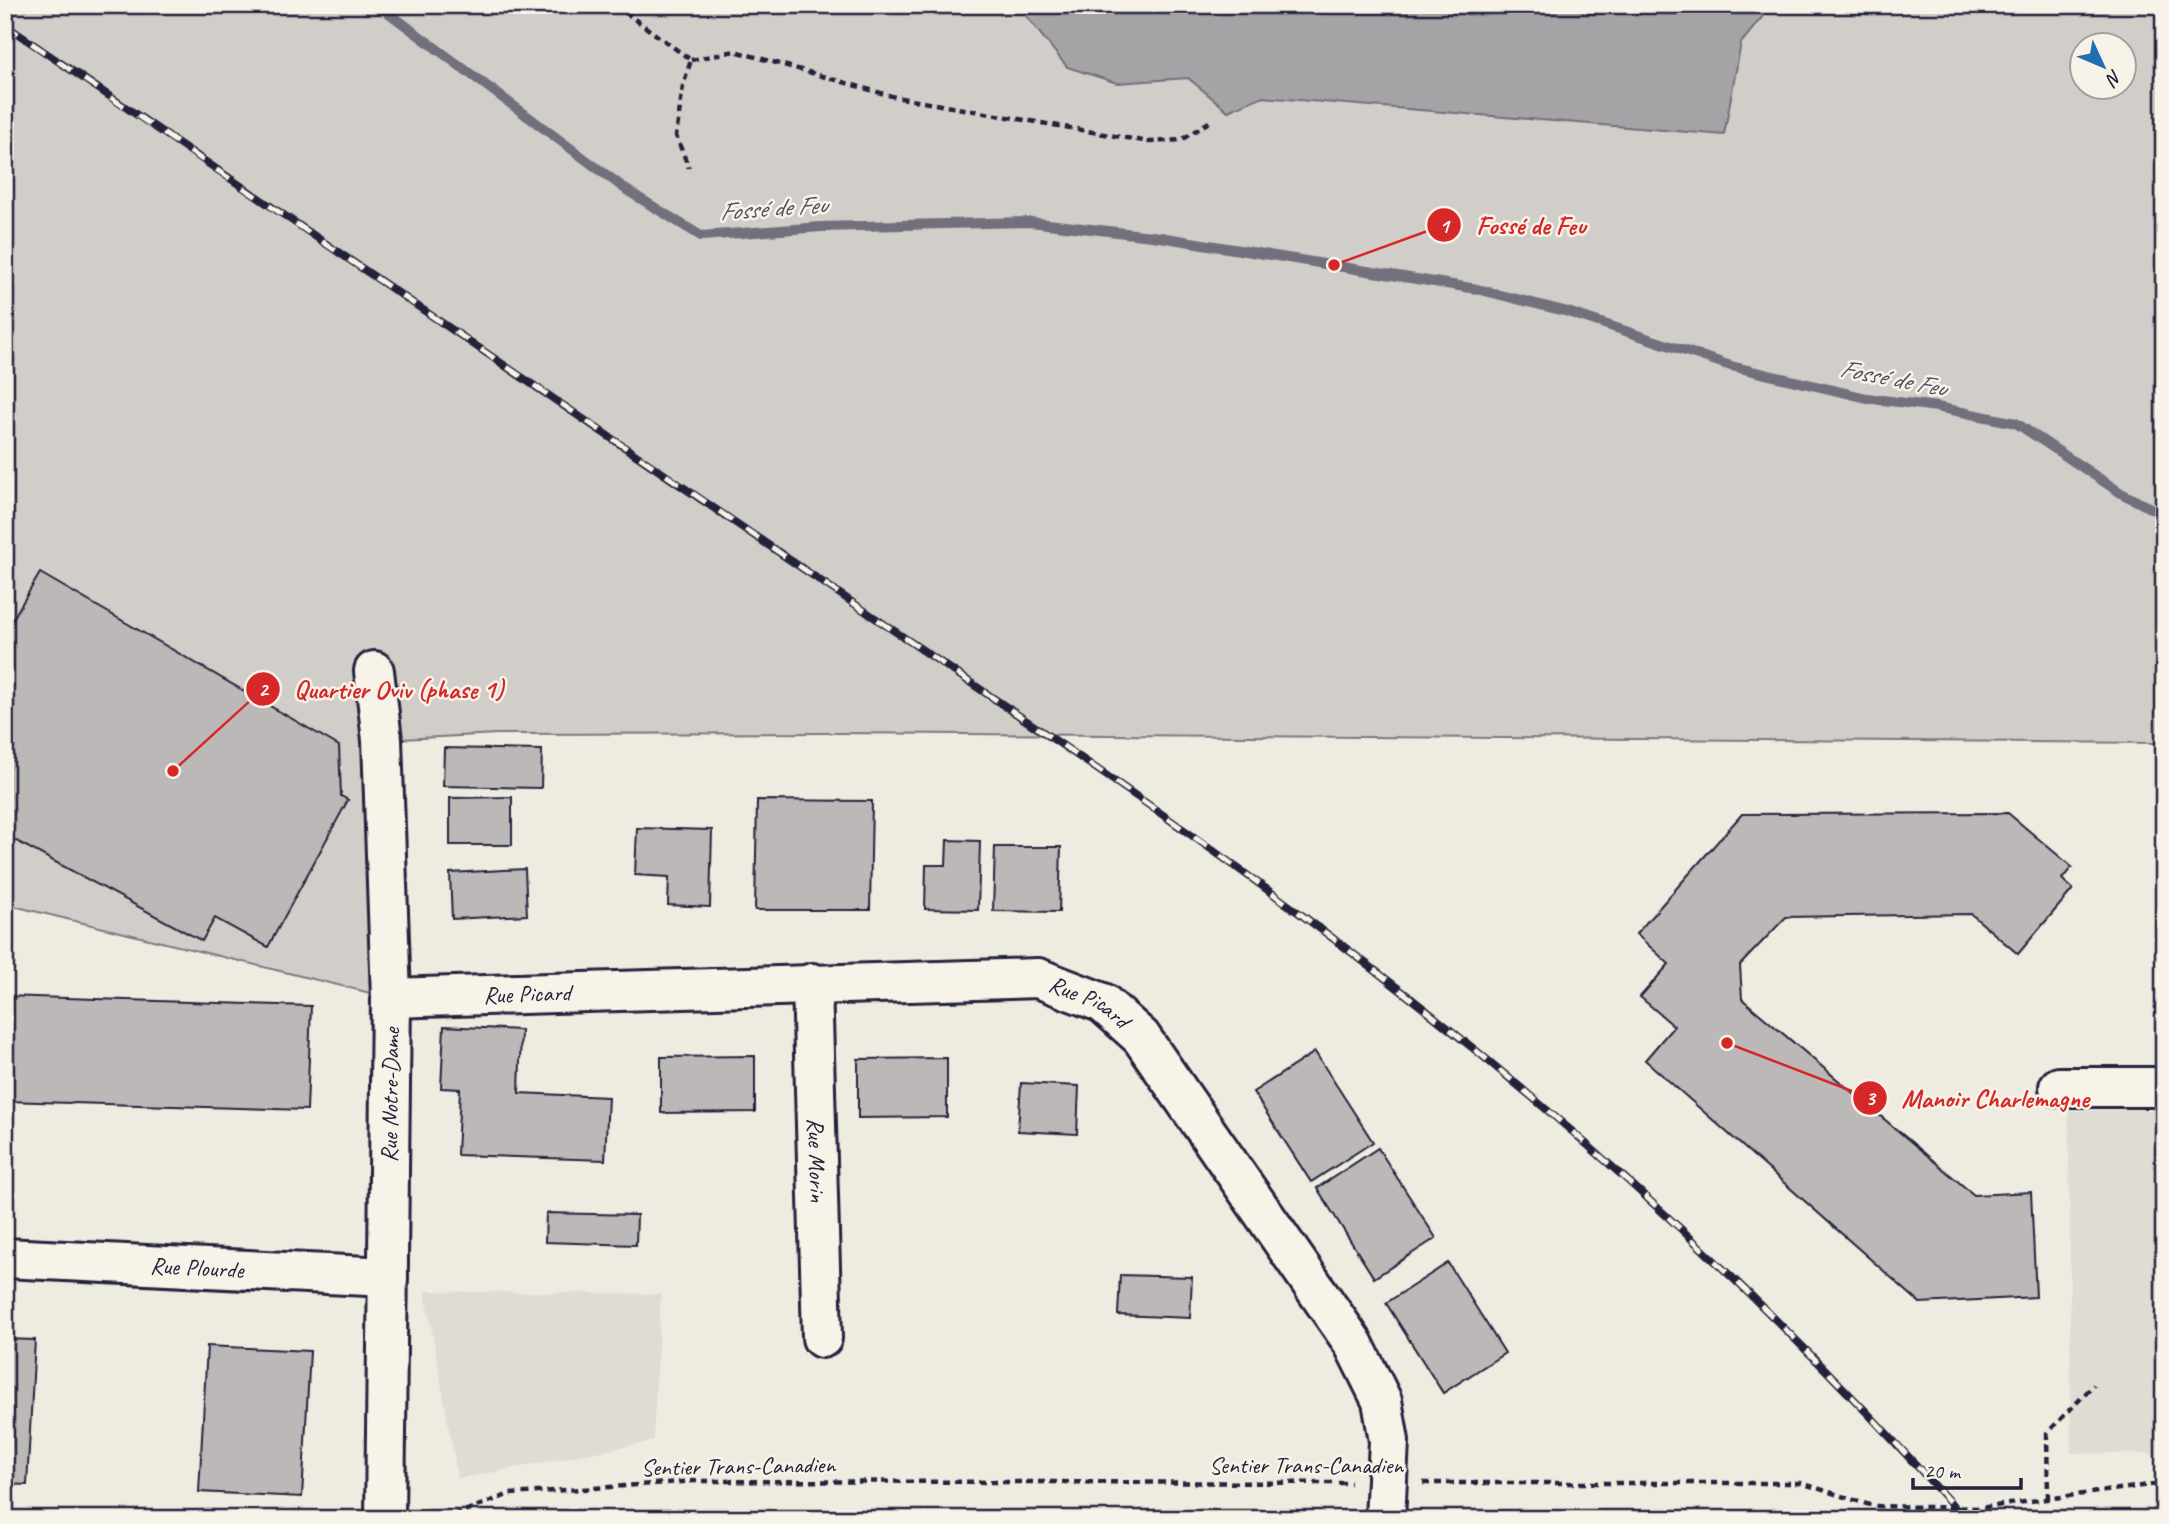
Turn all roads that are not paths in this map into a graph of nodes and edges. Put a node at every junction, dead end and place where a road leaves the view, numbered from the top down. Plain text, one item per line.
1 (373, 671) dead end
2 (813, 983) junction
3 (391, 998) junction
4 (2059, 1087) dead end
5 (2164, 1087) edge
6 (5, 1258) edge
7 (388, 1278) junction
8 (822, 1338) dead end
9 (1385, 1501) edge
10 (385, 1519) edge

1 - 3 street, Rue Notre-Dame
2 - 3 street, Rue Picard
2 - 8 street, Rue Morin
2 - 9 street, Rue Picard
3 - 7 street, Rue Notre-Dame
4 - 5 street
6 - 7 street, Rue Plourde
7 - 10 street, Rue Notre-Dame

